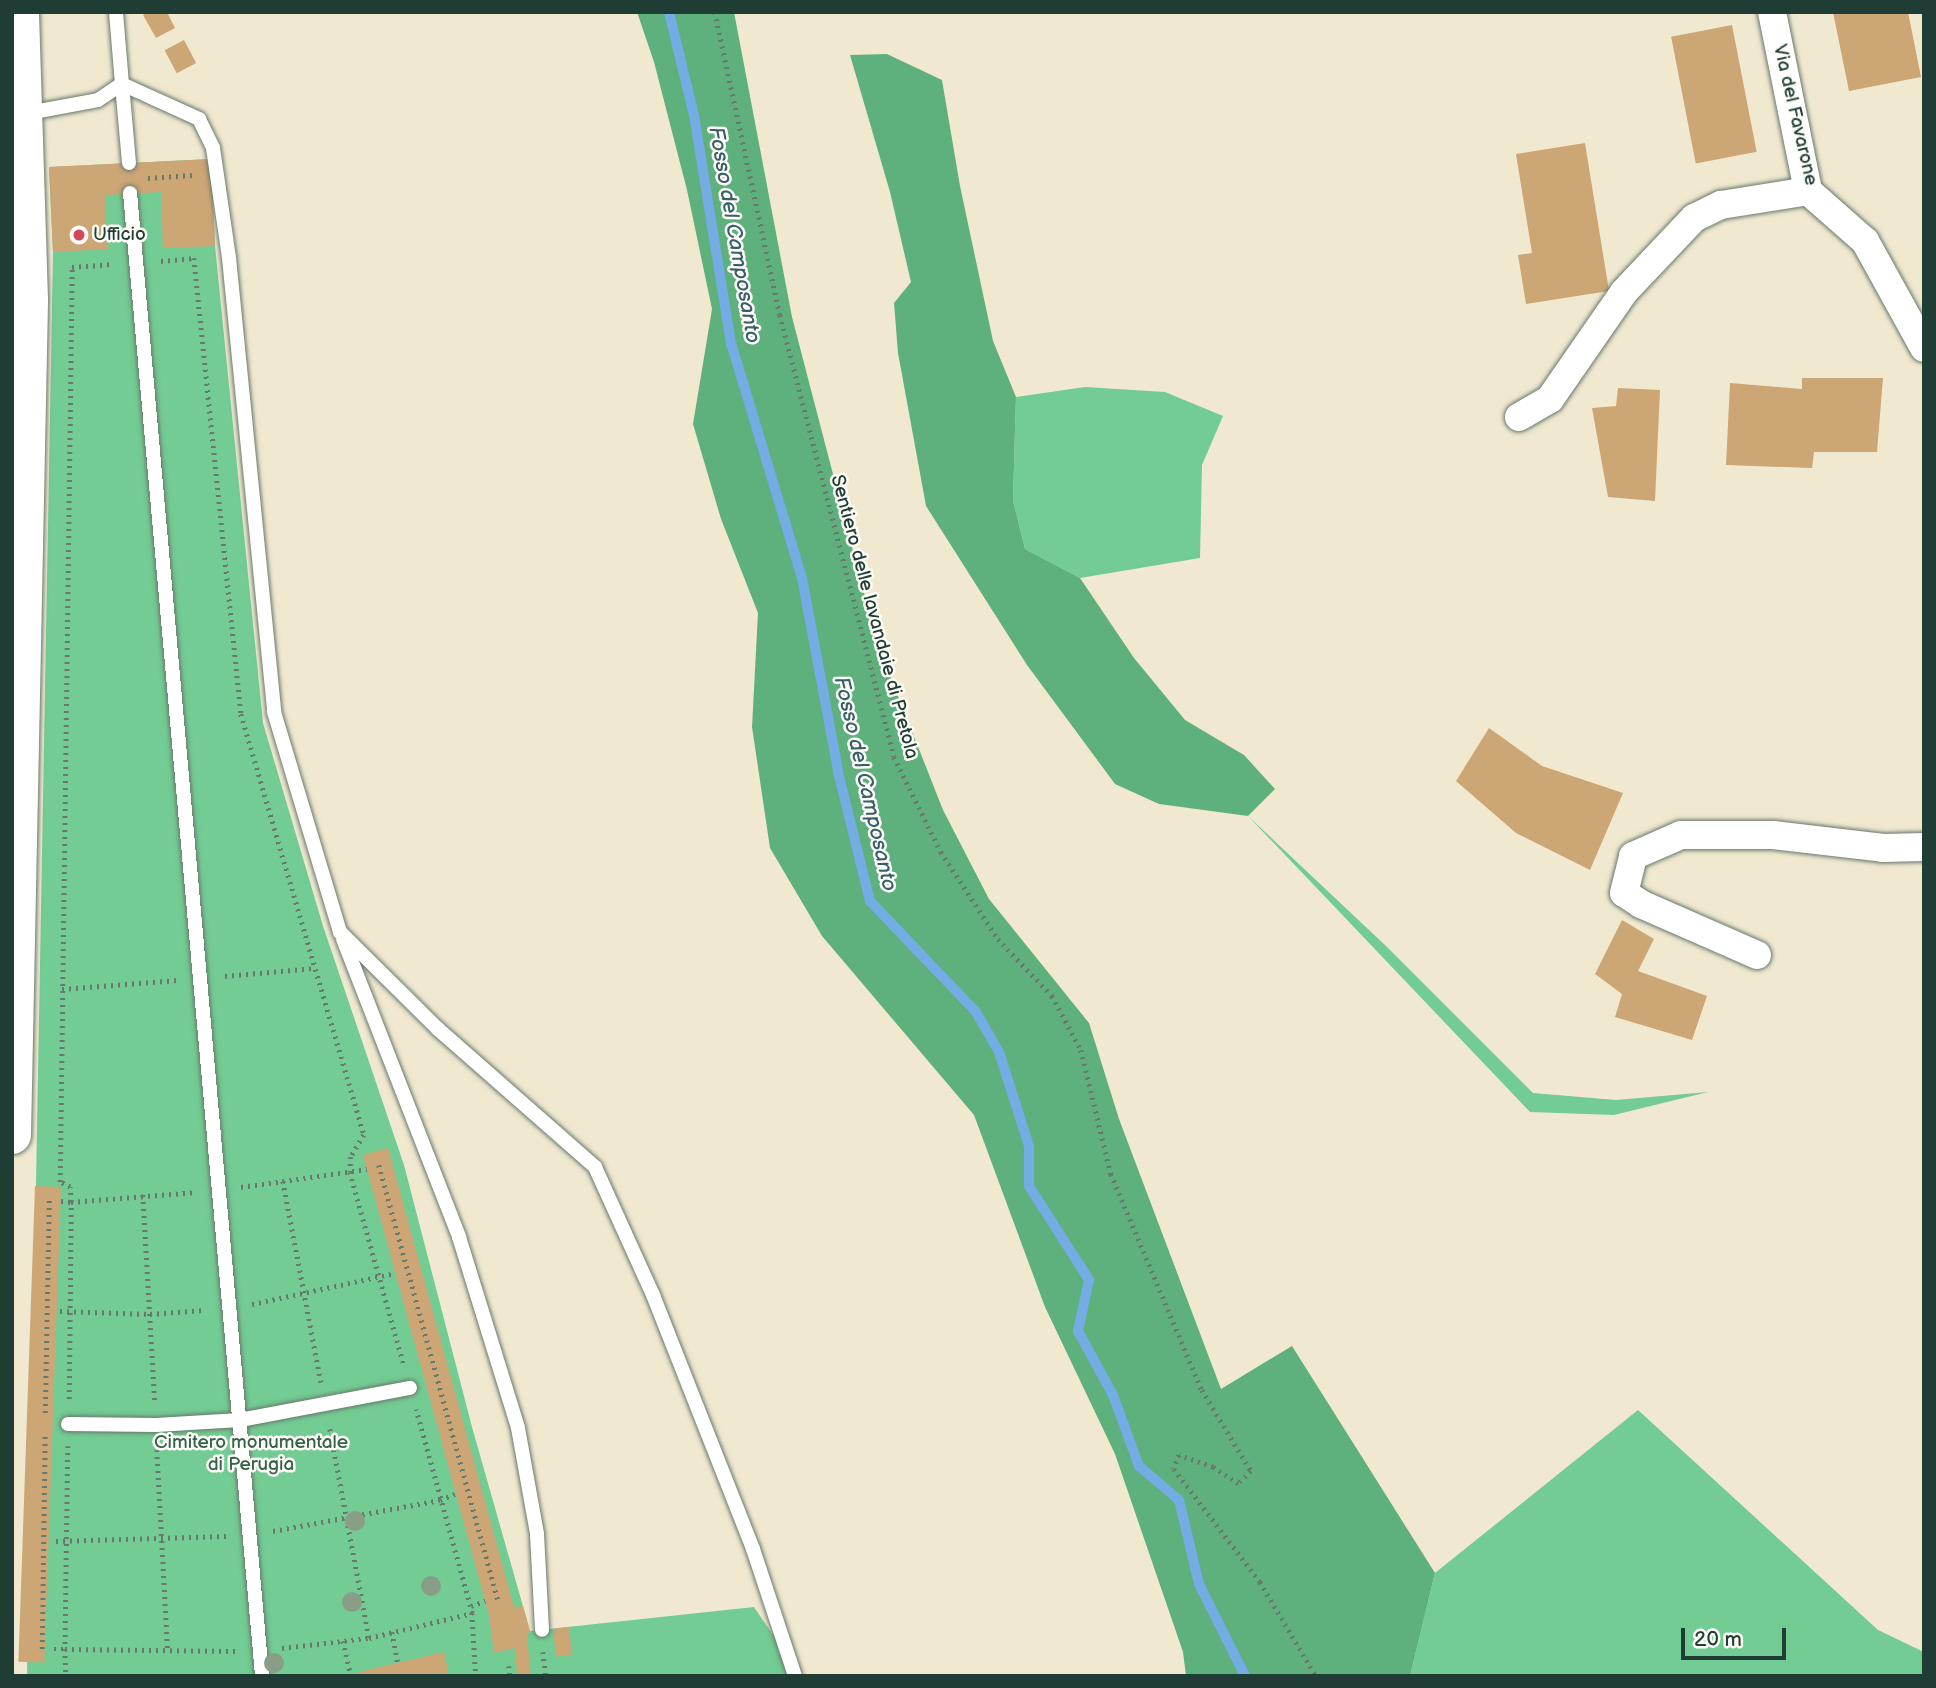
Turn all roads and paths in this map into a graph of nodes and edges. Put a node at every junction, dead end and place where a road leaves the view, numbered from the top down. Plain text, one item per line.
1 (20, 12) edge
2 (116, 12) edge
3 (715, 12) edge
4 (1772, 12) edge
5 (122, 84) junction
6 (22, 115) junction
7 (129, 163) dead end
8 (200, 175) dead end
9 (141, 178) dead end
10 (1808, 191) junction
11 (130, 193) dead end
12 (1924, 348) edge
13 (1519, 417) dead end
14 (1924, 847) edge
15 (340, 932) junction
16 (1757, 955) dead end
17 (12, 1135) edge
18 (379, 1165) dead end
19 (367, 1169) dead end
20 (350, 1172) dead end
21 (61, 1201) dead end
22 (71, 1202) dead end
23 (395, 1273) dead end
24 (380, 1278) dead end
25 (60, 1311) dead end
26 (71, 1313) dead end
27 (411, 1388) dead end
28 (240, 1420) junction
29 (68, 1424) dead end
30 (456, 1494) dead end
31 (440, 1500) dead end
32 (56, 1541) dead end
33 (67, 1542) dead end
34 (498, 1599) dead end
35 (485, 1601) dead end
36 (471, 1606) dead end
37 (472, 1613) dead end
38 (542, 1630) dead end
39 (391, 1632) dead end
40 (343, 1641) dead end
41 (54, 1649) dead end
42 (398, 1662) dead end
43 (509, 1666) dead end
44 (66, 1676) edge
45 (262, 1676) edge
46 (351, 1676) edge
47 (475, 1676) edge
48 (510, 1676) edge
49 (795, 1676) edge
50 (1317, 1676) edge

1 - 6 street
2 - 5 lane
3 - 50 path, Sentiero delle lavandaie di Pretola
4 - 10 street, Via del Favarone
5 - 6 lane
5 - 7 lane
5 - 15 lane
6 - 17 street
8 - 9 path
10 - 12 street, Via del Favarone
10 - 13 street
11 - 28 lane
14 - 16 street
15 - 38 lane
15 - 49 lane
18 - 34 path
19 - 20 path
21 - 22 path
23 - 24 path
25 - 26 path
27 - 28 lane
28 - 29 lane
28 - 45 lane
30 - 31 path
32 - 33 path
35 - 36 path
37 - 47 path
39 - 42 path
40 - 46 path
41 - 44 path
43 - 48 path

